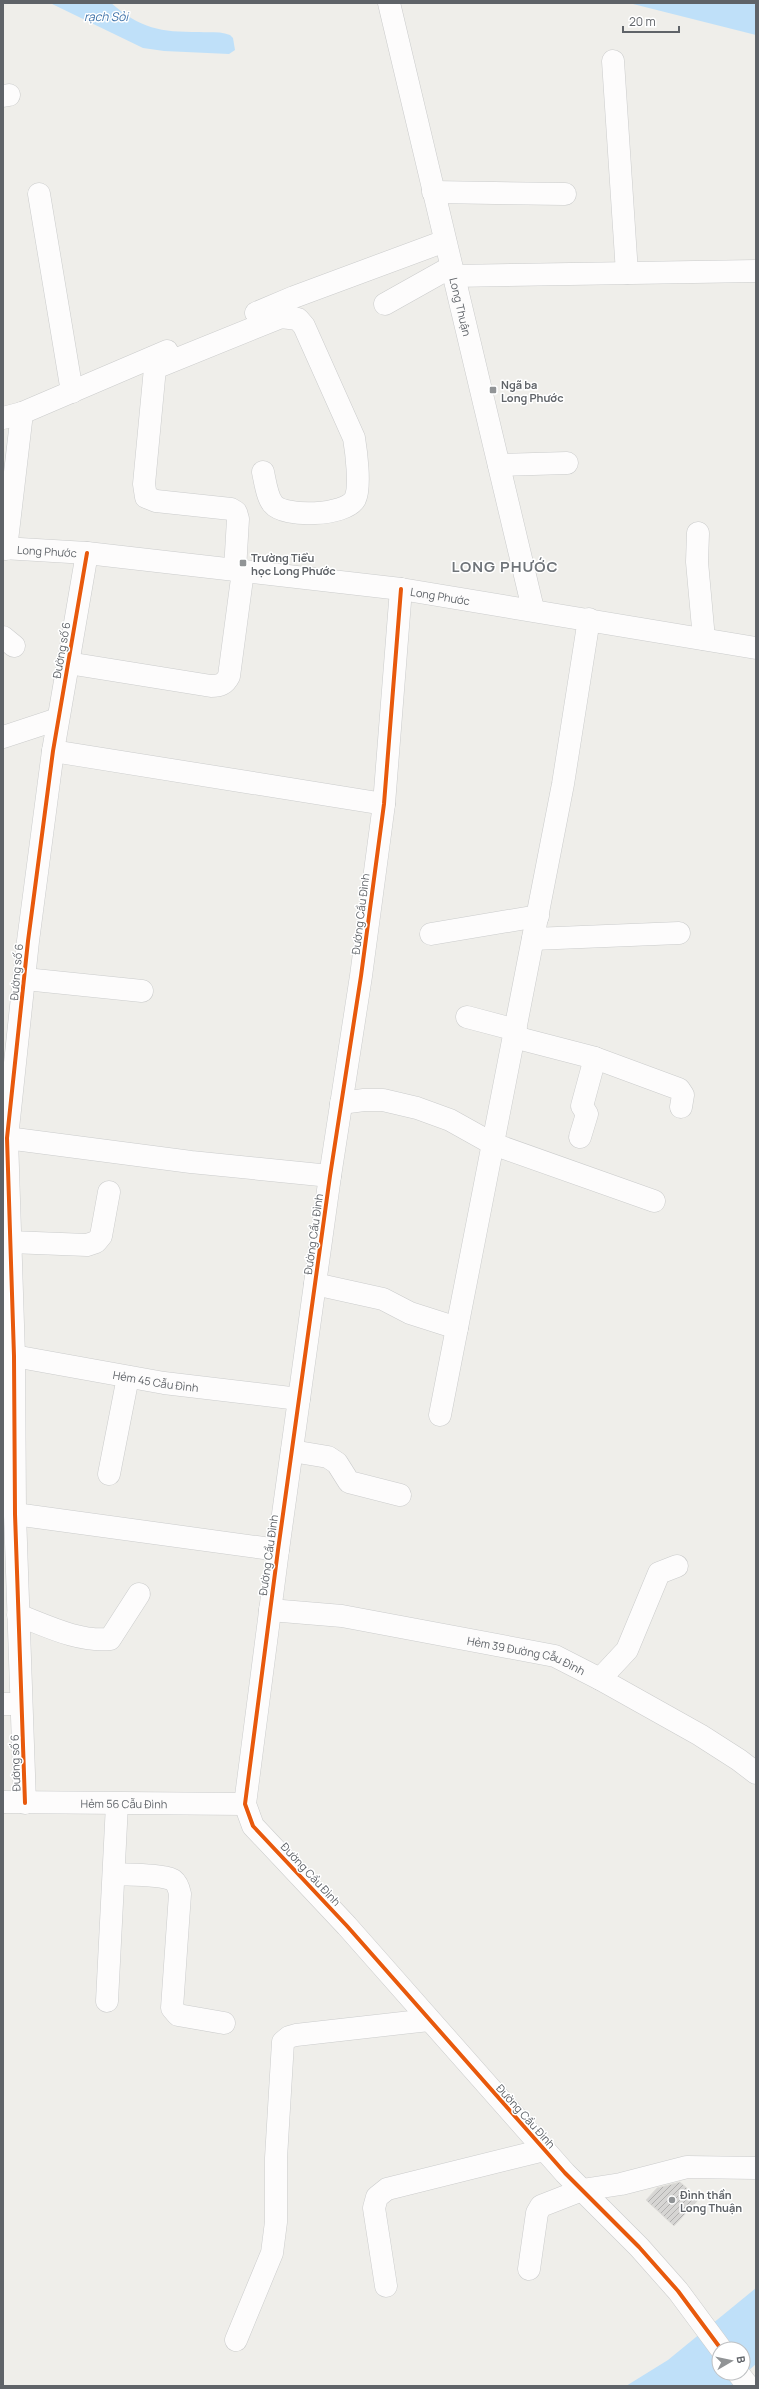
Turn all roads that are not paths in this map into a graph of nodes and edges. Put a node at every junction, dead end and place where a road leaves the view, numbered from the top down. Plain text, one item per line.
1 (389, 3) edge
2 (612, 62) dead end
3 (433, 192) junction
4 (39, 194) dead end
5 (565, 194) dead end
6 (445, 241) junction
7 (756, 271) edge
8 (452, 272) junction
9 (627, 274) junction
10 (385, 304) dead end
11 (72, 392) junction
12 (12, 416) edge
13 (567, 463) dead end
14 (499, 465) junction
15 (263, 472) dead end
16 (698, 533) dead end
17 (5, 548) edge
18 (87, 553) junction
19 (239, 571) junction
20 (401, 589) junction
21 (533, 610) junction
22 (589, 619) junction
23 (704, 639) junction
24 (756, 648) edge
25 (68, 662) junction
26 (58, 719) junction
27 (3, 737) edge
28 (53, 751) junction
29 (384, 804) junction
30 (538, 916) junction
31 (679, 933) dead end
32 (431, 934) dead end
33 (533, 940) junction
34 (25, 979) junction
35 (142, 991) dead end
36 (468, 1017) dead end
37 (515, 1034) junction
38 (595, 1058) junction
39 (341, 1103) junction
40 (681, 1107) dead end
41 (580, 1137) dead end
42 (6, 1144) edge
43 (493, 1144) junction
44 (330, 1176) junction
45 (109, 1192) dead end
46 (654, 1201) dead end
47 (10, 1242) junction
48 (7, 1265) edge
49 (315, 1284) junction
50 (457, 1328) junction
51 (14, 1356) junction
52 (128, 1376) junction
53 (299, 1399) junction
54 (440, 1415) dead end
55 (292, 1450) junction
56 (109, 1474) dead end
57 (400, 1495) dead end
58 (15, 1514) junction
59 (278, 1550) junction
60 (677, 1566) dead end
61 (139, 1594) dead end
62 (270, 1610) junction
63 (18, 1615) junction
64 (600, 1679) junction
65 (12, 1704) edge
66 (756, 1773) edge
67 (3, 1802) edge
68 (25, 1803) junction
69 (117, 1804) junction
70 (246, 1804) junction
71 (114, 1874) junction
72 (107, 2001) dead end
73 (429, 2020) junction
74 (224, 2023) dead end
75 (544, 2150) junction
76 (756, 2168) edge
77 (582, 2190) junction
78 (530, 2269) dead end
79 (386, 2286) dead end
80 (236, 2340) dead end
81 (714, 2341) edge

1 - 3 street, Long Thuận
2 - 9 street
3 - 5 street
3 - 6 street, Long Thuận
4 - 11 street
6 - 8 street, Long Thuận
6 - 11 street
7 - 9 street
8 - 9 street
8 - 10 street
8 - 14 street, Long Thuận
11 - 12 street
12 - 17 street
13 - 14 street
14 - 21 street, Long Thuận
15 - 19 street
16 - 23 street
17 - 18 street, Long Phước
18 - 19 street, Long Phước
18 - 25 street, Đường số 6
19 - 20 street, Long Phước
19 - 25 street
20 - 21 street, Long Phước
20 - 29 street, Đường Cầu Đình
21 - 22 street, Long Phước
22 - 23 street, Long Phước
22 - 30 street
23 - 24 street, Long Phước
25 - 26 street, Đường số 6
26 - 27 street
26 - 28 street, Đường số 6
28 - 29 street
28 - 34 street, Đường số 6
29 - 39 street, Đường Cầu Đình
30 - 32 street
30 - 33 street
31 - 33 street
33 - 37 street
34 - 35 street
34 - 42 street, Đường số 6
36 - 37 street
37 - 38 street
37 - 43 street
38 - 40 street
38 - 41 street
39 - 43 street
39 - 44 street, Đường Cầu Đình
42 - 44 street
42 - 47 street, Đường số 6
43 - 46 street
43 - 50 street
44 - 49 street, Đường Cầu Đình
45 - 47 street
47 - 48 street, Đường số 6
48 - 51 street, Đường số 6
49 - 50 street
49 - 53 street, Đường Cầu Đình
50 - 54 street
51 - 52 street, Hẻm 45 Cẫu Đình
51 - 58 street, Đường số 6
52 - 53 street, Hẻm 45 Cẫu Đình
52 - 56 street
53 - 55 street, Đường Cầu Đình
55 - 57 street
55 - 59 street, Đường Cầu Đình
58 - 59 street
58 - 63 street, Đường số 6
59 - 62 street, Đường Cầu Đình
60 - 64 street
61 - 63 street
62 - 64 street, Hẻm 39 Đường Cẫu Đình
62 - 70 street, Đường Cầu Đình
63 - 65 street, Đường số 6
64 - 66 street, Hẻm 39 Đường Cẫu Đình
65 - 68 street, Đường số 6
67 - 68 street, Hẻm 56 Cẫu Đình
68 - 69 street, Hẻm 56 Cẫu Đình
69 - 70 street, Hẻm 56 Cẫu Đình
69 - 71 street
70 - 73 street, Đường Cầu Đình
71 - 72 street
71 - 74 street
73 - 75 street, Đường Cầu Đình
73 - 80 street
75 - 77 street, Đường Cầu Đình
75 - 79 street
76 - 77 street
77 - 78 street
77 - 81 street, Đường Cầu Đình

